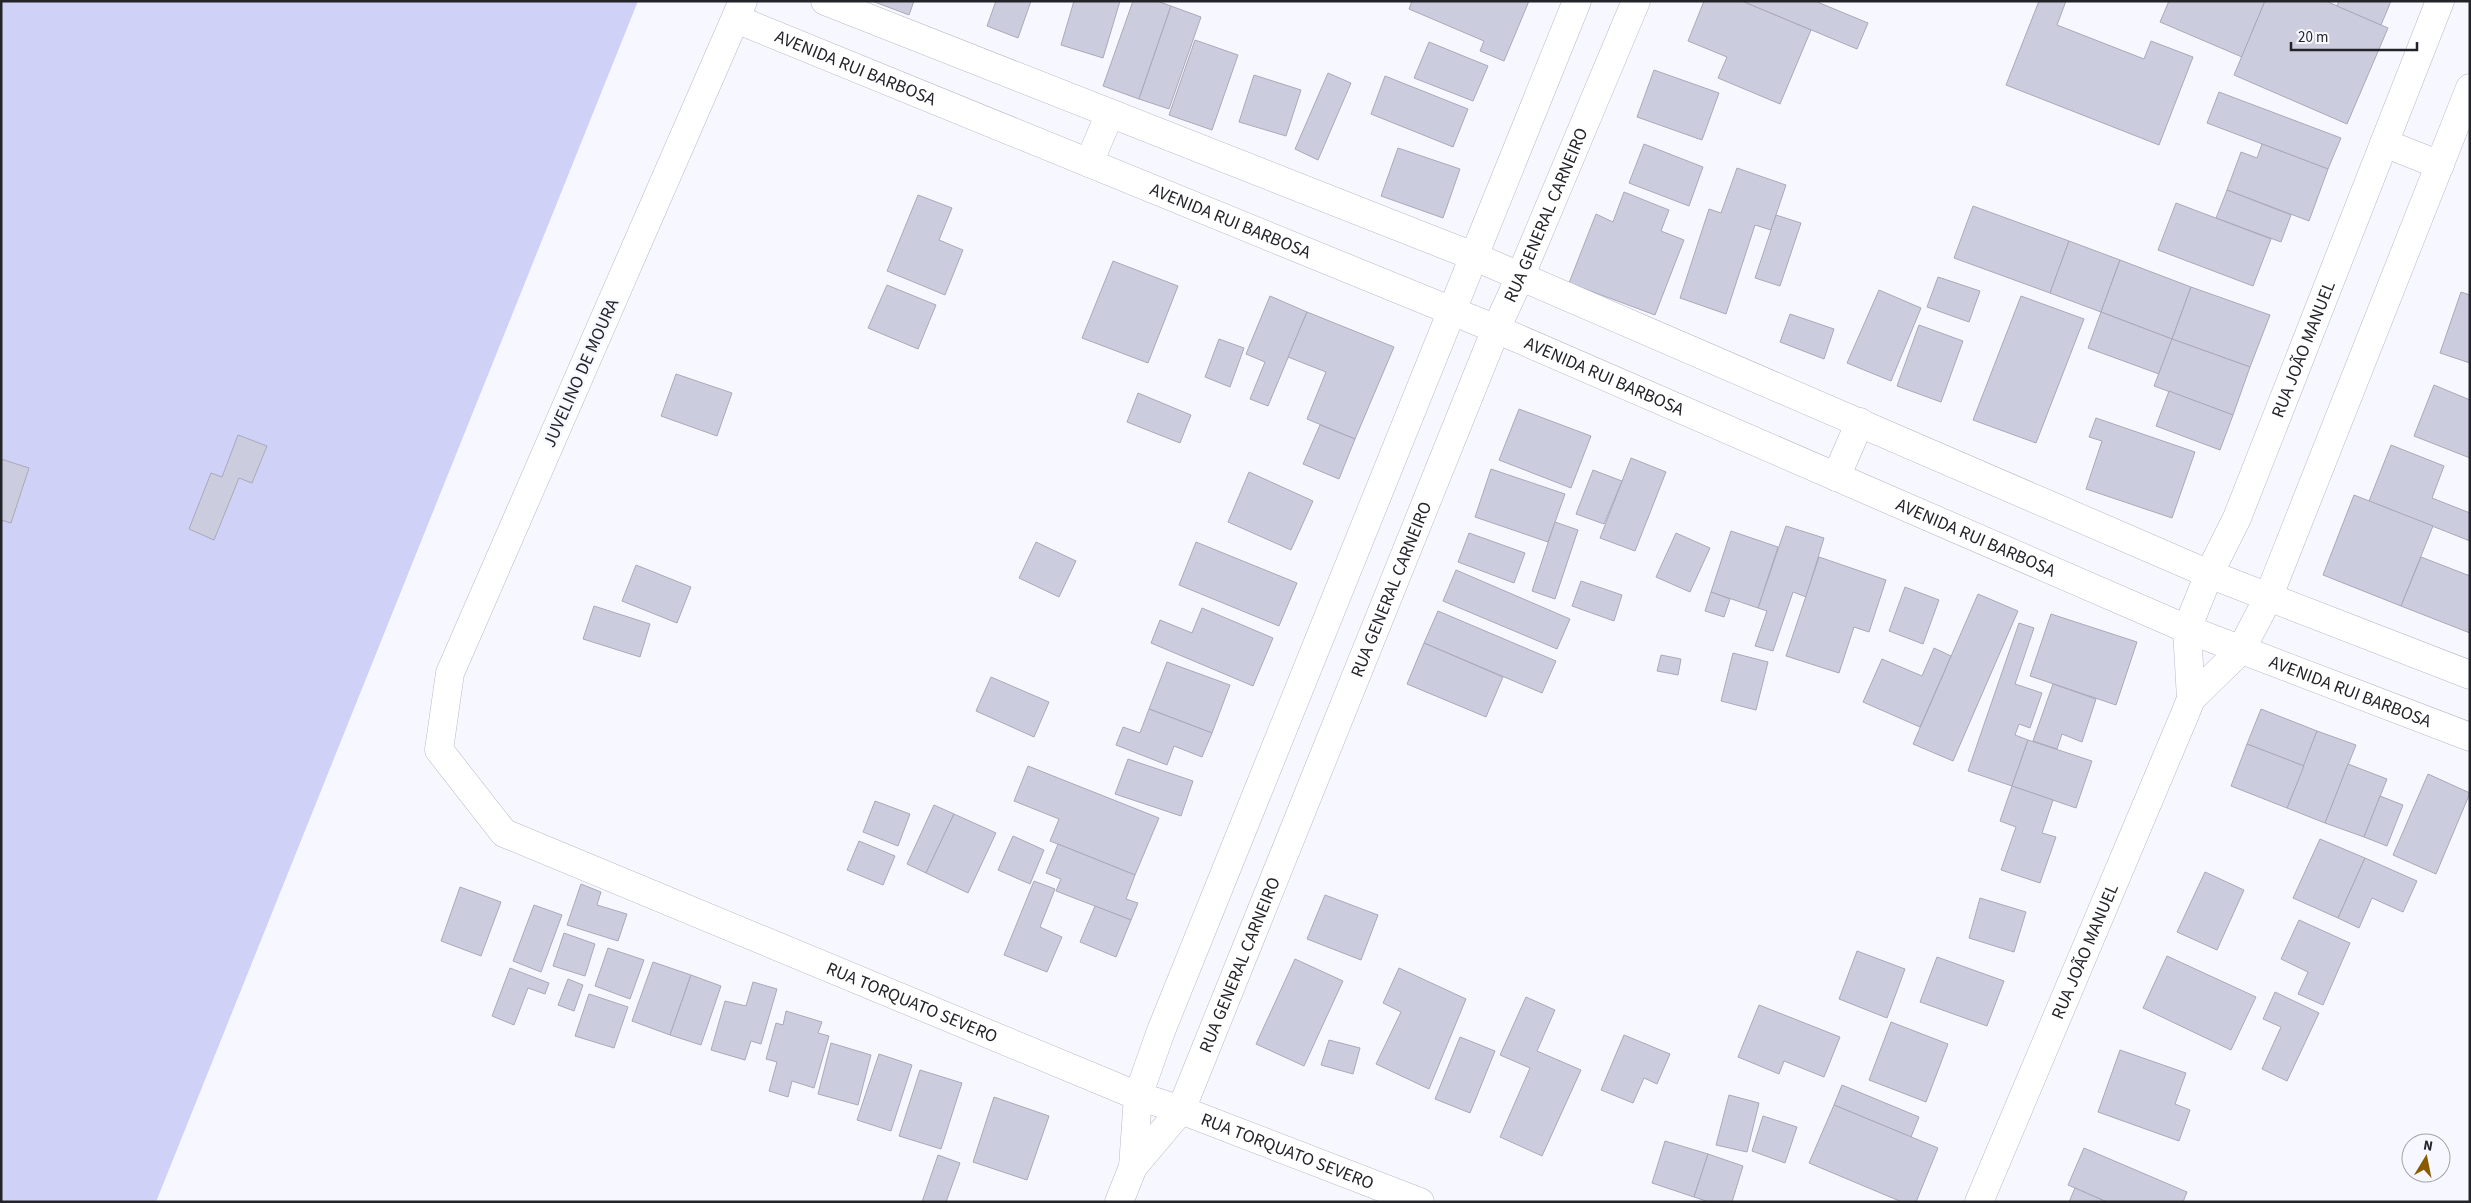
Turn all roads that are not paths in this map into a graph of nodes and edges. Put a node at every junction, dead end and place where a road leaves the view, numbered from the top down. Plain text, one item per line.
1 (825, 1) edge
2 (1577, 1) edge
3 (1636, 1) edge
4 (2440, 1) edge
5 (740, 10) edge
6 (2470, 88) edge
7 (1110, 113) junction
8 (2384, 142) junction
9 (1089, 163) junction
10 (2440, 165) junction
11 (1473, 256) junction
12 (1520, 277) junction
13 (1451, 310) junction
14 (1496, 329) junction
15 (1860, 422) junction
16 (1836, 477) junction
17 (2209, 574) junction
18 (2268, 598) junction
19 (2187, 629) junction
20 (2241, 650) junction
21 (2470, 676) edge
22 (2190, 699) junction
23 (2470, 737) edge
24 (438, 750) joint
25 (1138, 1096) junction
26 (1181, 1110) junction
27 (1133, 1167) junction
28 (1119, 1202) edge
29 (1420, 1202) edge
30 (1979, 1202) edge

1 - 7 street
2 - 11 street, RUA GENERAL CARNEIRO
3 - 12 street, RUA GENERAL CARNEIRO
4 - 8 street, RUA JOÃO MANUEL
5 - 9 street, AVENIDA RUI BARBOSA
5 - 24 street, JUVELINO DE MOURA
6 - 10 street, RUA JOÃO MANUEL
7 - 9 street
7 - 11 street
8 - 10 street
8 - 17 street, RUA JOÃO MANUEL
9 - 13 street, AVENIDA RUI BARBOSA
10 - 18 street, RUA JOÃO MANUEL
11 - 12 street
11 - 13 street, RUA GENERAL CARNEIRO
12 - 14 street, RUA GENERAL CARNEIRO
12 - 15 street
13 - 14 street, AVENIDA RUI BARBOSA
13 - 25 street, RUA GENERAL CARNEIRO
14 - 16 street, AVENIDA RUI BARBOSA
14 - 26 street, RUA GENERAL CARNEIRO
15 - 16 street
15 - 17 street
16 - 19 street, AVENIDA RUI BARBOSA
17 - 18 street
17 - 19 street, RUA JOÃO MANUEL
18 - 20 street, RUA JOÃO MANUEL
18 - 21 street
19 - 20 street, AVENIDA RUI BARBOSA
19 - 22 street, RUA JOÃO MANUEL
20 - 22 street, RUA JOÃO MANUEL
20 - 23 street, AVENIDA RUI BARBOSA
22 - 30 street, RUA JOÃO MANUEL
24 - 25 street, RUA TORQUATO SEVERO
25 - 26 street, RUA TORQUATO SEVERO
25 - 27 street, RUA GENERAL CARNEIRO
26 - 27 street, RUA GENERAL CARNEIRO
26 - 29 street, RUA TORQUATO SEVERO
27 - 28 street, RUA GENERAL CARNEIRO

